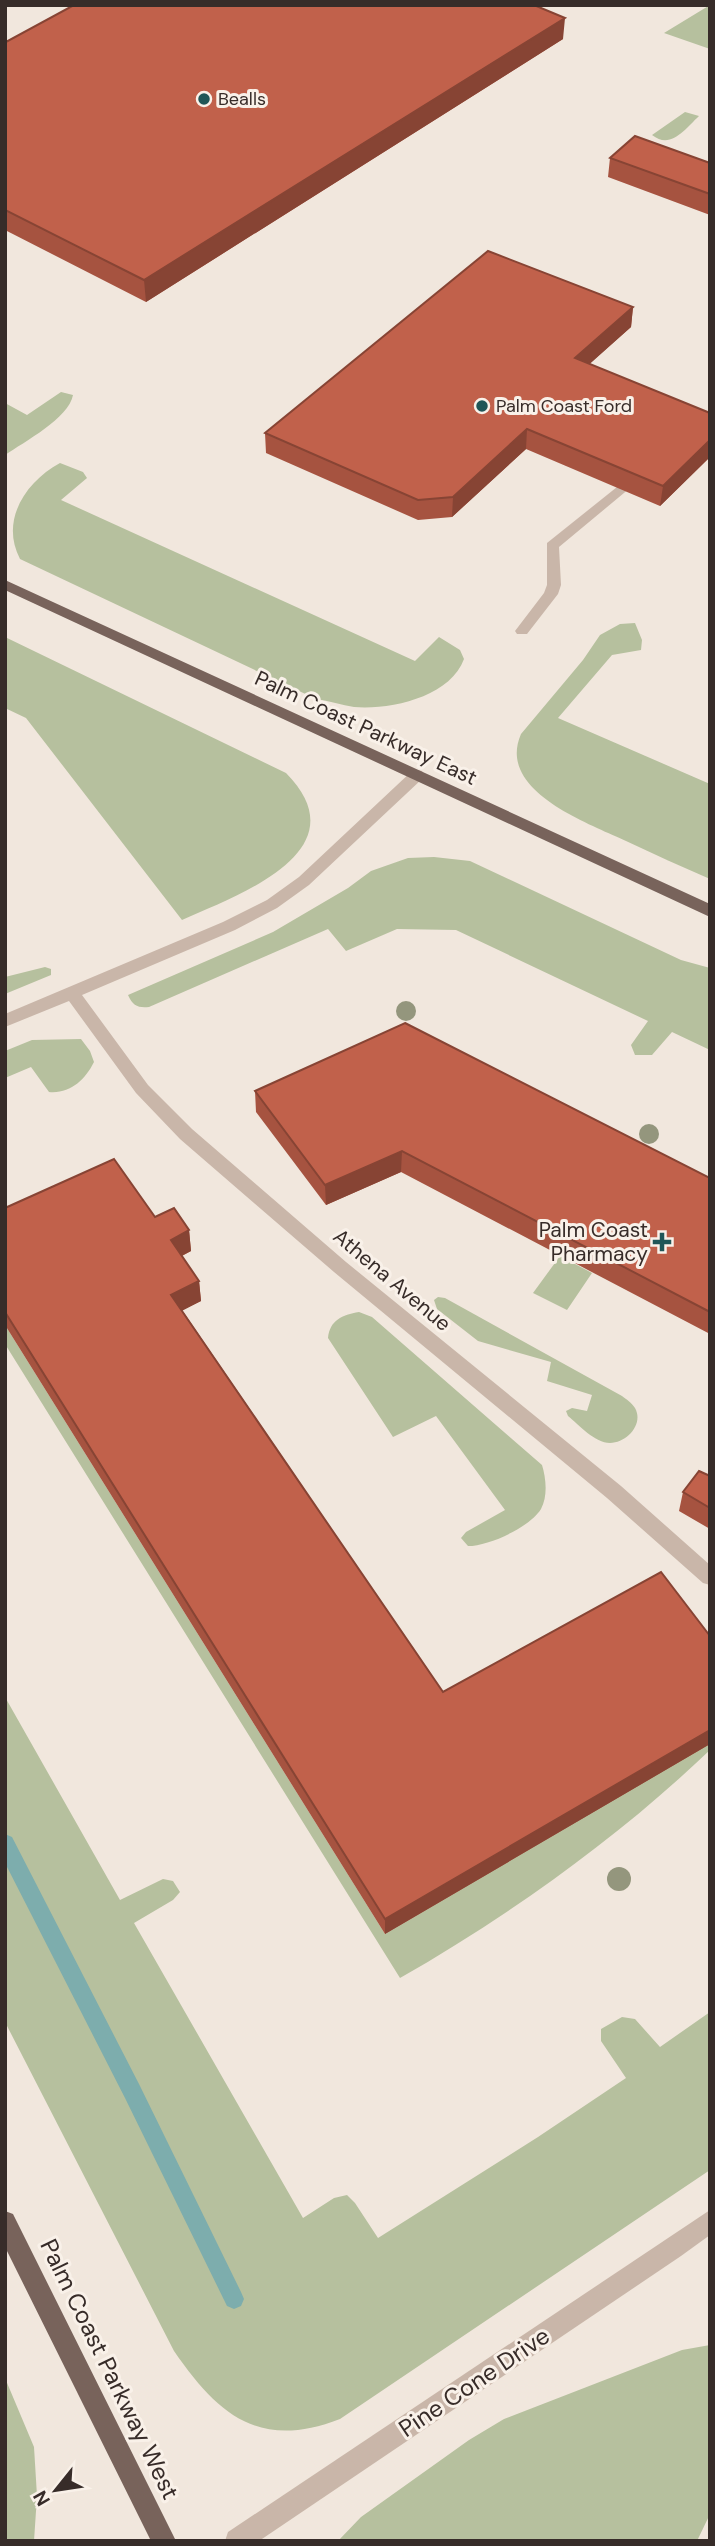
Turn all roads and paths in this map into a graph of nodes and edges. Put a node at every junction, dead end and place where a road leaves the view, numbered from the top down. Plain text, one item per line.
1 (647, 468) edge
2 (5, 584) edge
3 (522, 632) dead end
4 (417, 775) junction
5 (710, 911) edge
6 (72, 993) junction
7 (5, 1021) edge
8 (710, 1577) edge
9 (710, 2221) edge
10 (5, 2222) edge
11 (164, 2541) edge
12 (237, 2541) edge

1 - 3 street
2 - 4 main road, Palm Coast Parkway East
4 - 5 main road, Palm Coast Parkway East
4 - 6 street
6 - 7 street
6 - 8 street, Athena Avenue
9 - 12 street, Pine Cone Drive
10 - 11 main road, Palm Coast Parkway West

